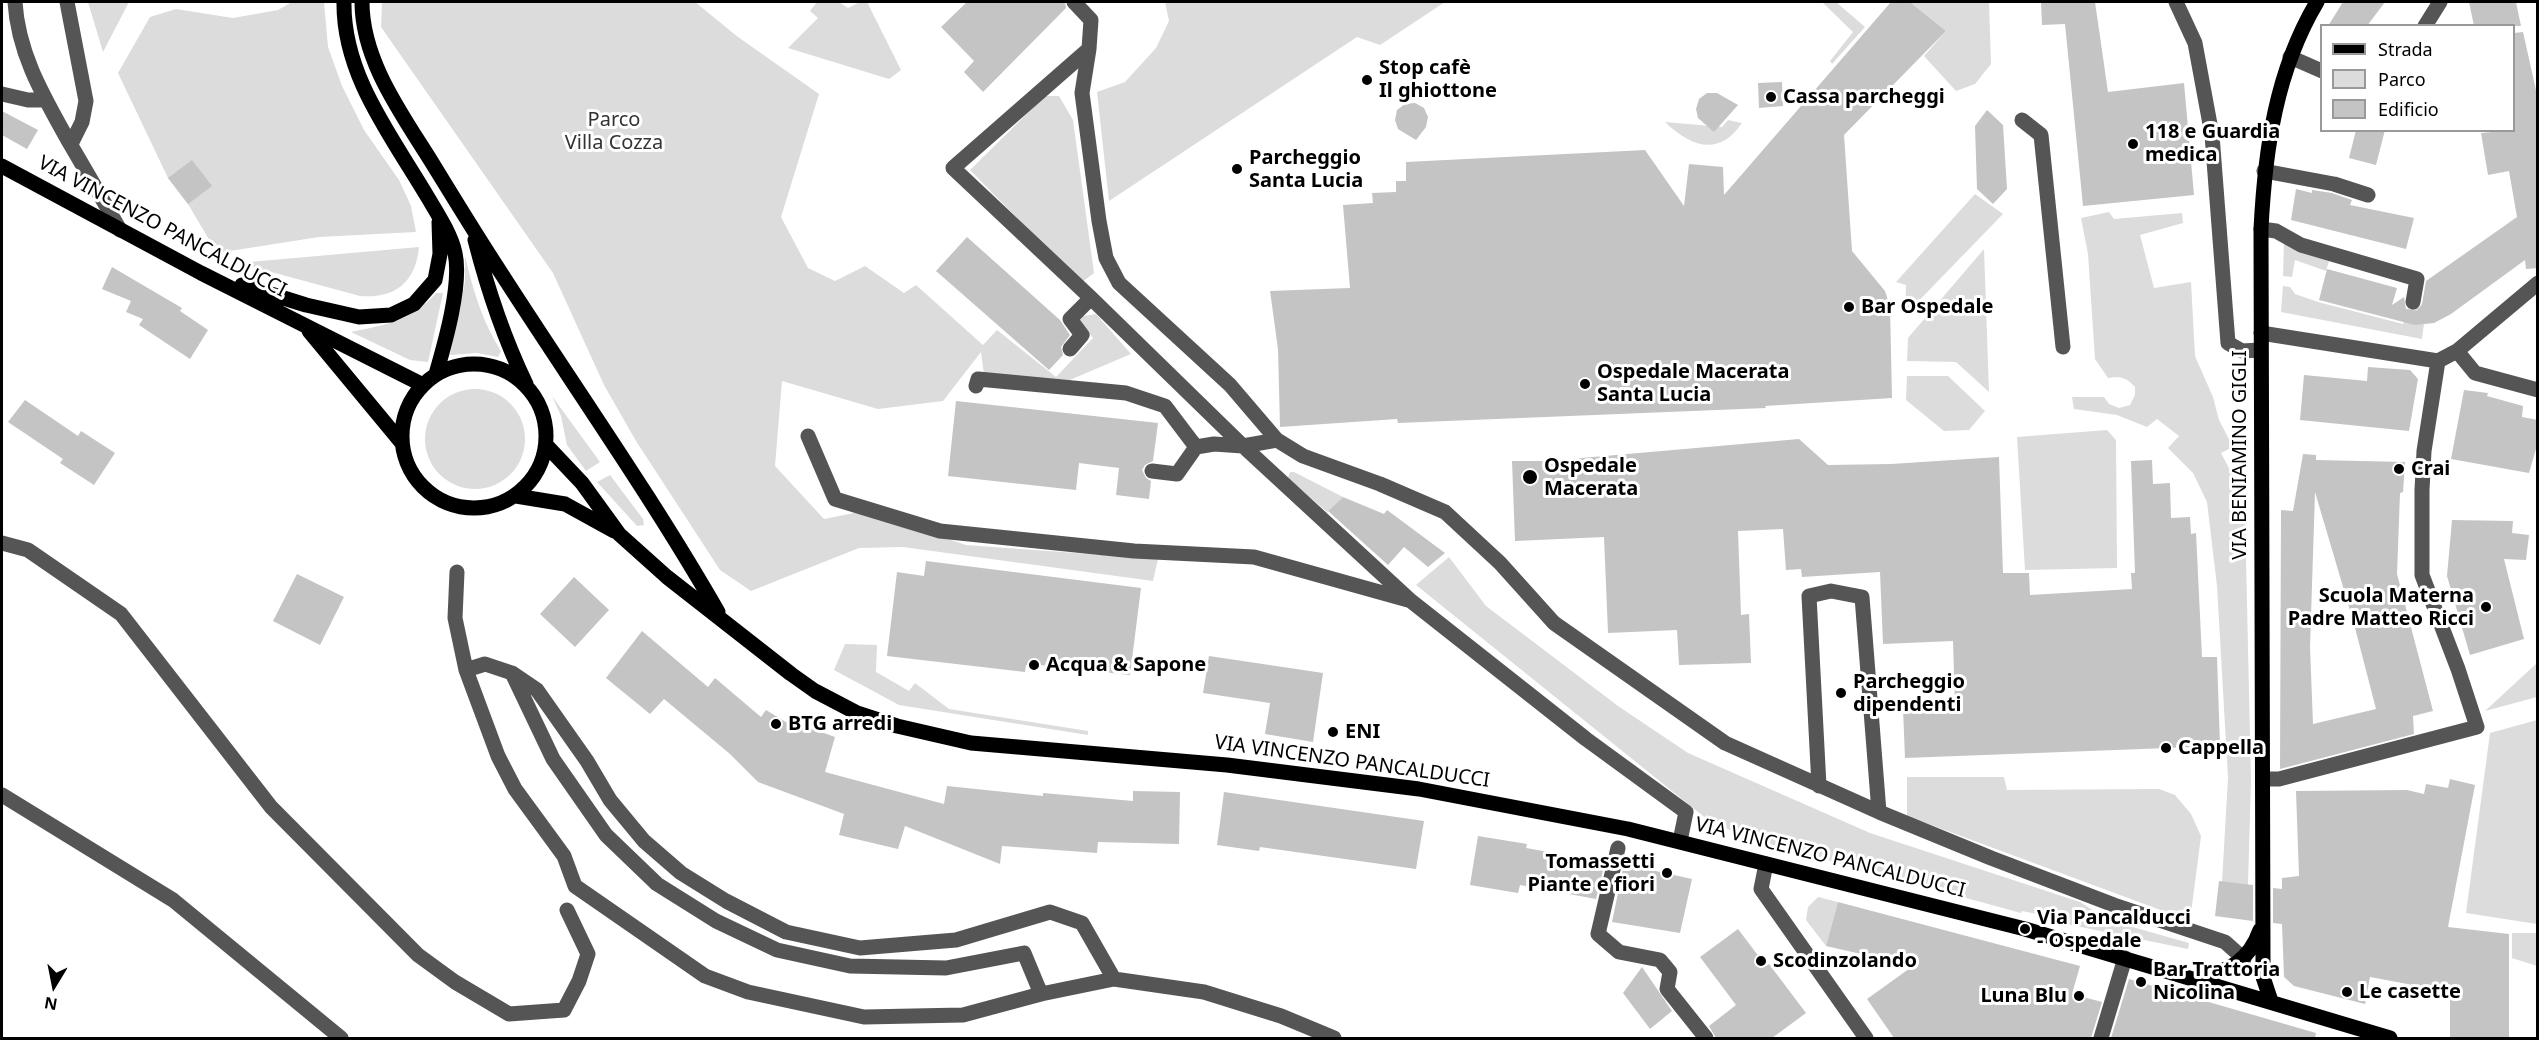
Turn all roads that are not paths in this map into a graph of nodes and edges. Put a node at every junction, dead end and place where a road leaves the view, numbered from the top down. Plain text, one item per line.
1 (15, 2) edge
2 (68, 2) edge
3 (344, 2) edge
4 (362, 2) edge
5 (1074, 2) edge
6 (2176, 2) edge
7 (2317, 2) edge
8 (2440, 2) edge
9 (2426, 24) edge
10 (1089, 49) junction
11 (2290, 57) junction
12 (2320, 70) edge
13 (2, 94) edge
14 (45, 100) junction
15 (2022, 120) dead end
16 (71, 144) junction
17 (2, 166) edge
18 (2264, 171) junction
19 (2368, 195) dead end
20 (439, 215) junction
21 (472, 229) junction
22 (2261, 229) junction
23 (120, 230) junction
24 (201, 273) junction
25 (2538, 283) edge
26 (1091, 298) junction
27 (2413, 302) dead end
28 (304, 325) junction
29 (2261, 333) junction
30 (2063, 347) dead end
31 (1070, 349) dead end
32 (2260, 350) junction
33 (2457, 351) junction
34 (2438, 361) junction
35 (436, 374) junction
36 (423, 385) junction
37 (976, 386) dead end
38 (528, 388) junction
39 (2538, 390) edge
40 (808, 436) dead end
41 (1277, 440) junction
42 (401, 442) junction
43 (546, 445) junction
44 (1243, 446) junction
45 (1196, 447) junction
46 (1152, 471) dead end
47 (516, 496) junction
48 (619, 534) junction
49 (2, 543) edge
50 (457, 572) dead end
51 (1411, 601) junction
52 (723, 620) junction
53 (466, 670) junction
54 (512, 673) junction
55 (2264, 778) junction
56 (1819, 786) junction
57 (2, 795) edge
58 (1879, 812) junction
59 (1680, 841) junction
60 (1618, 848) dead end
61 (1766, 864) junction
62 (567, 910) dead end
63 (2263, 919) junction
64 (2126, 958) junction
65 (2244, 959) junction
66 (1113, 979) junction
67 (2195, 979) junction
68 (1041, 994) junction
69 (2271, 1001) junction
70 (341, 1038) edge
71 (1334, 1038) edge
72 (1706, 1038) edge
73 (1866, 1038) edge
74 (2101, 1038) edge
75 (2390, 1038) edge

1 - 14 street
2 - 16 street
3 - 20 main road
4 - 21 main road
5 - 10 street
6 - 32 street
7 - 11 main road, VIA BENIAMINO GIGLI
8 - 9 street
10 - 26 street
10 - 41 street
11 - 12 street
11 - 18 main road, VIA BENIAMINO GIGLI
13 - 14 street
14 - 16 street
15 - 30 street
16 - 23 street
17 - 23 main road, VIA VINCENZO PANCALDUCCI
18 - 19 street
18 - 22 main road, VIA BENIAMINO GIGLI
20 - 24 main road
20 - 35 main road
21 - 38 main road, VIA VINCENZO PANCALDUCCI
21 - 52 main road
22 - 27 street
22 - 29 main road, VIA BENIAMINO GIGLI
23 - 24 main road, VIA VINCENZO PANCALDUCCI
24 - 28 main road, VIA VINCENZO PANCALDUCCI
25 - 33 street
26 - 31 street
26 - 44 street
28 - 36 main road, VIA VINCENZO PANCALDUCCI
28 - 42 main road, VIA VINCENZO PANCALDUCCI
29 - 32 main road, VIA BENIAMINO GIGLI
29 - 34 street
32 - 55 main road, VIA BENIAMINO GIGLI
33 - 34 street
33 - 39 street
34 - 55 street
35 - 36 main road, VIA VINCENZO PANCALDUCCI
35 - 38 main road, VIA VINCENZO PANCALDUCCI
36 - 42 main road, VIA VINCENZO PANCALDUCCI
37 - 45 street
38 - 43 main road, VIA VINCENZO PANCALDUCCI
40 - 51 street
41 - 44 street
41 - 56 street
42 - 47 main road, VIA VINCENZO PANCALDUCCI
43 - 47 main road, VIA VINCENZO PANCALDUCCI
43 - 48 main road, VIA VINCENZO PANCALDUCCI
44 - 45 street
44 - 51 street
45 - 46 street
47 - 48 main road, VIA VINCENZO PANCALDUCCI
48 - 52 main road, VIA VINCENZO PANCALDUCCI
49 - 62 street
50 - 53 street
51 - 59 street
52 - 59 main road, VIA VINCENZO PANCALDUCCI
53 - 54 street
53 - 68 street
54 - 66 street
54 - 68 street
55 - 63 main road, VIA BENIAMINO GIGLI
56 - 58 street
56 - 58 street
57 - 70 street
58 - 65 street
59 - 61 main road, VIA VINCENZO PANCALDUCCI
60 - 72 street
61 - 64 main road, VIA VINCENZO PANCALDUCCI
61 - 73 street
63 - 65 main road, VIA BENIAMINO GIGLI
63 - 69 main road, VIA BENIAMINO GIGLI
64 - 67 main road, VIA VINCENZO PANCALDUCCI
64 - 74 street
65 - 67 main road
66 - 68 street
66 - 71 street
67 - 69 main road, VIA VINCENZO PANCALDUCCI
69 - 75 main road, VIA VINCENZO PANCALDUCCI

